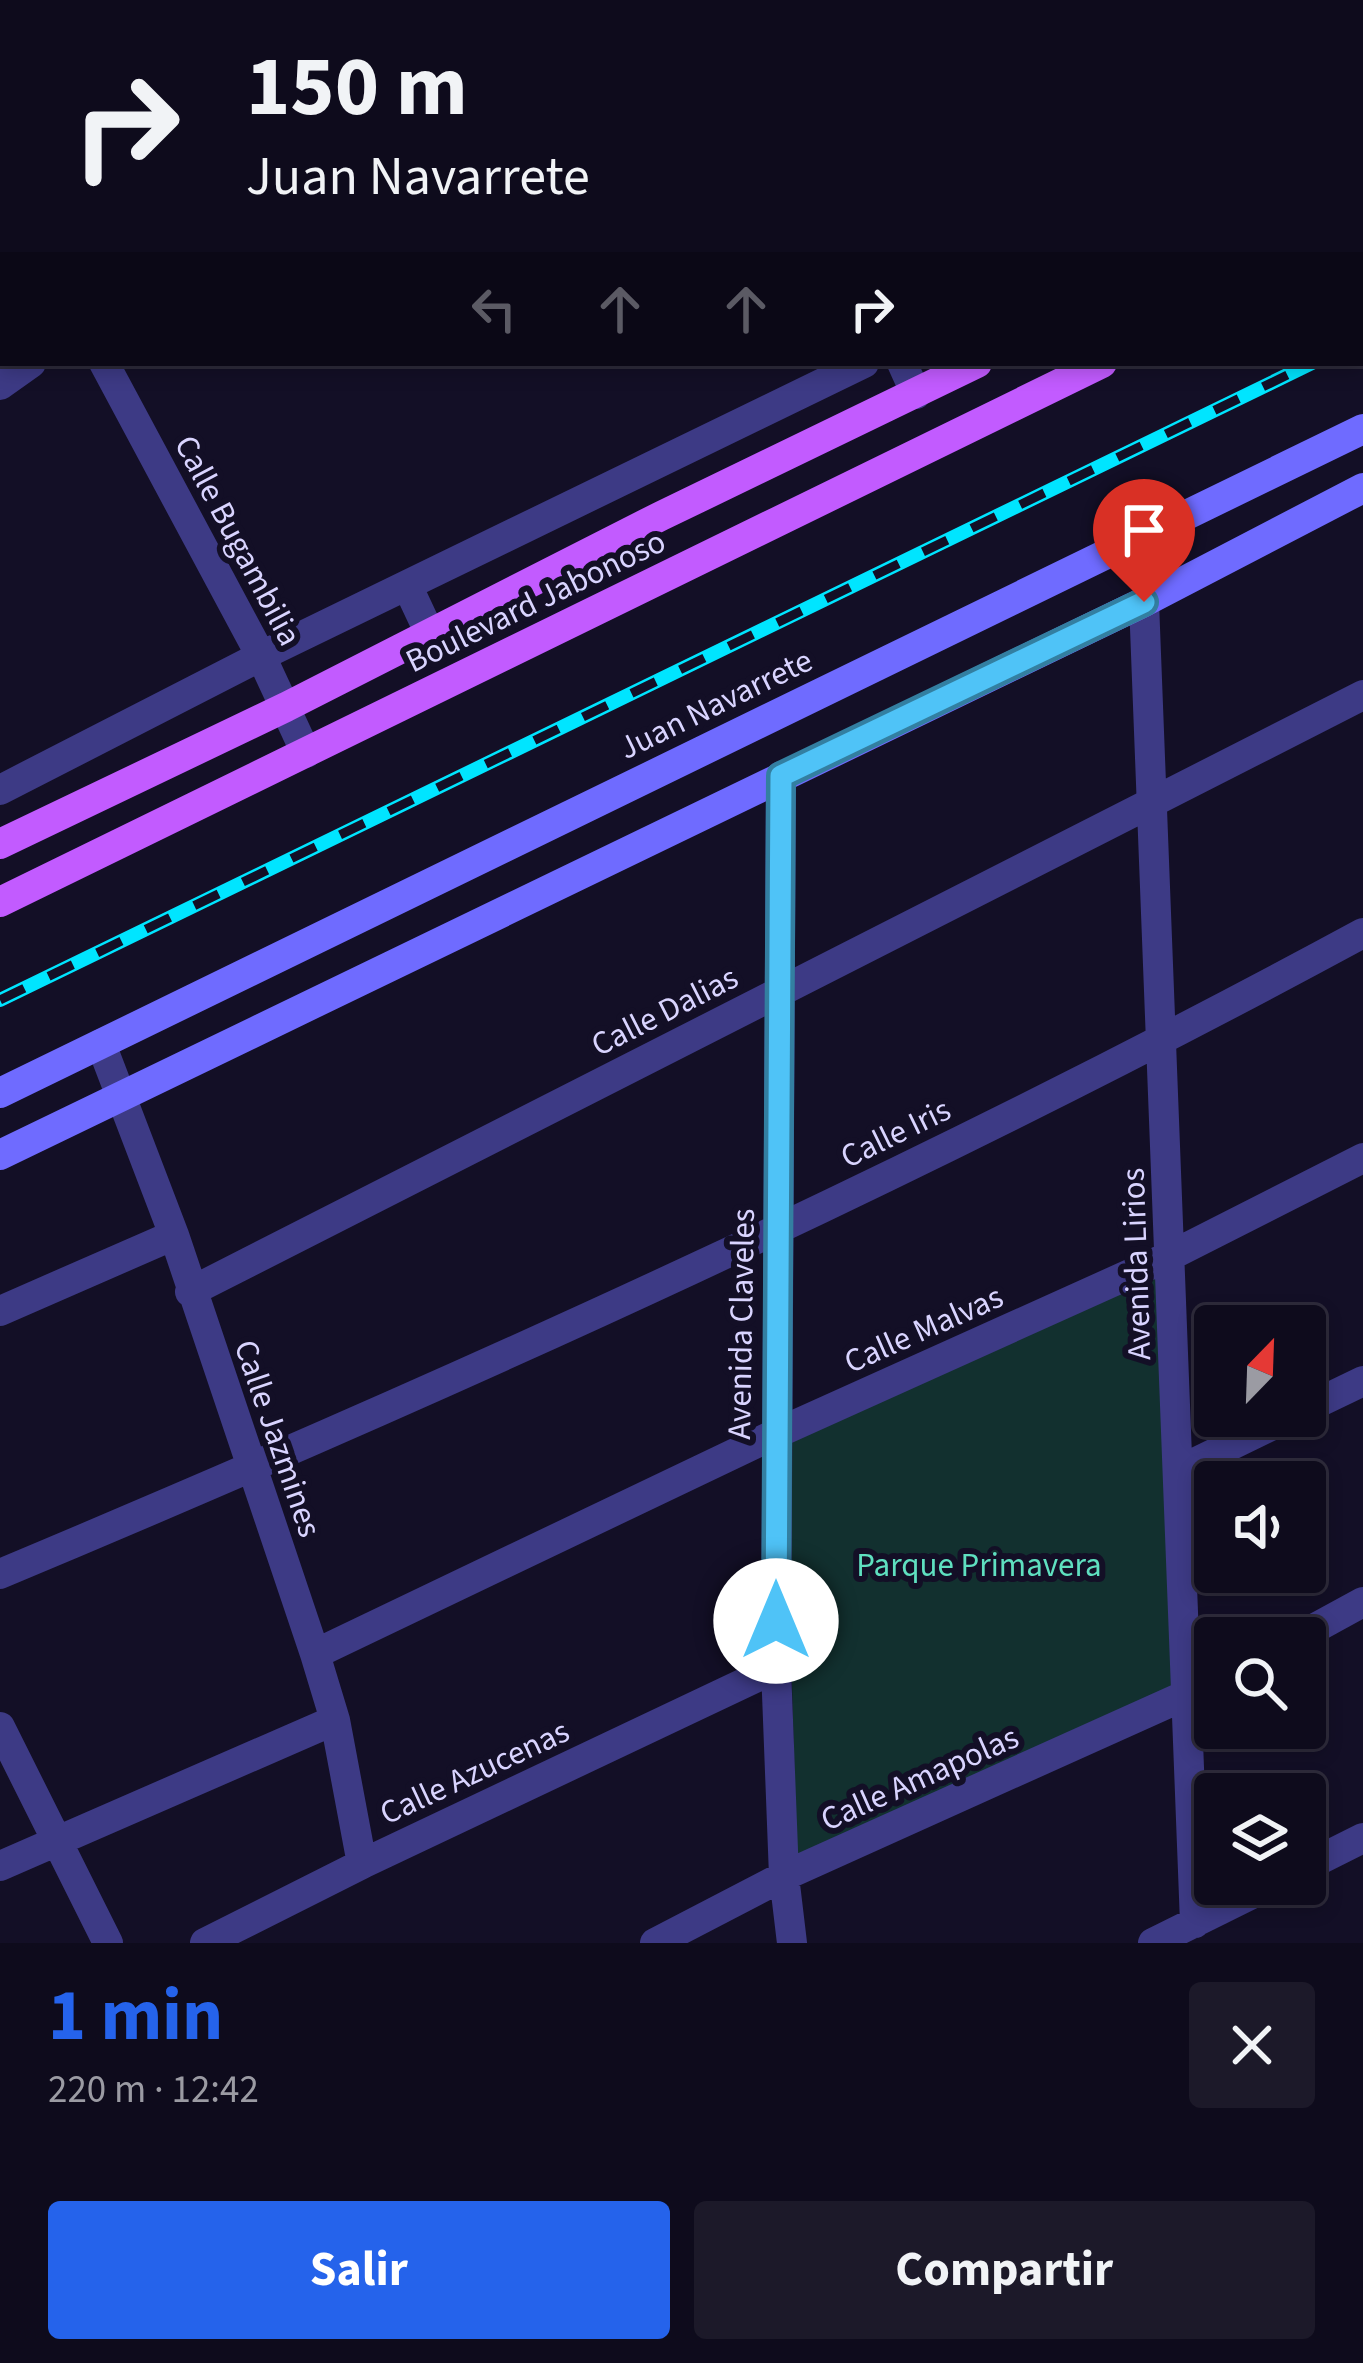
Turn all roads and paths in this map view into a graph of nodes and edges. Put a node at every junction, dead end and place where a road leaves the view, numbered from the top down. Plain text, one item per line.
1 (27, 366) edge
2 (106, 366) edge
3 (858, 366) edge
4 (903, 366) edge
5 (971, 366) edge
6 (1096, 366) edge
7 (0, 386) edge
8 (916, 394) junction
9 (1363, 429) edge
10 (1363, 488) edge
11 (406, 585) junction
12 (1144, 602) junction
13 (430, 634) junction
14 (261, 656) junction
15 (1363, 695) edge
16 (286, 707) junction
17 (306, 752) junction
18 (781, 776) junction
19 (0, 790) edge
20 (1154, 803) junction
21 (0, 844) edge
22 (0, 902) edge
23 (1363, 933) edge
24 (781, 991) junction
25 (1163, 1042) junction
26 (100, 1044) junction
27 (0, 1093) edge
28 (120, 1098) junction
29 (0, 1155) edge
30 (1363, 1158) edge
31 (777, 1229) junction
32 (173, 1234) junction
33 (1170, 1256) junction
34 (190, 1292) junction
35 (0, 1311) edge
36 (1363, 1381) edge
37 (1326, 1399) edge
38 (775, 1434) junction
39 (1248, 1437) edge
40 (253, 1468) junction
41 (1178, 1471) junction
42 (0, 1574) edge
43 (1363, 1602) edge
44 (1326, 1622) edge
45 (315, 1654) junction
46 (776, 1668) junction
47 (1194, 1694) edge
48 (1187, 1698) junction
49 (335, 1720) junction
50 (0, 1727) edge
51 (1363, 1838) edge
52 (55, 1841) junction
53 (1326, 1856) edge
54 (362, 1864) junction
55 (0, 1866) edge
56 (784, 1876) junction
57 (1231, 1905) edge
58 (1195, 1923) junction
59 (108, 1943) edge
60 (205, 1943) edge
61 (655, 1943) edge
62 (792, 1943) edge
63 (1153, 1943) edge

1 - 7 street
2 - 14 street, Calle Bugambilia
3 - 11 street
4 - 8 street
5 - 8 main road, Boulevard Jabonoso
6 - 17 main road, Boulevard Jabonoso
8 - 13 main road, Boulevard Jabonoso
9 - 26 main road, Juan Navarrete
10 - 12 main road
11 - 13 street
11 - 14 street
12 - 18 main road
12 - 20 street, Avenida Lirios
13 - 16 main road, Boulevard Jabonoso
14 - 16 street, Calle Bugambilia
14 - 19 street
15 - 20 street, Calle Dalias
16 - 17 street, Calle Bugambilia
16 - 21 main road, Boulevard Jabonoso
17 - 22 main road, Boulevard Jabonoso
18 - 24 street, Avenida Claveles
18 - 28 main road
20 - 24 street, Calle Dalias
20 - 25 street, Avenida Lirios
23 - 25 street, Calle Iris
24 - 31 street, Avenida Claveles
24 - 34 street, Calle Dalias
25 - 31 street, Calle Iris
25 - 33 street, Avenida Lirios
26 - 27 main road, Juan Navarrete
26 - 28 street, Calle Jazmines
28 - 29 main road
28 - 32 street, Calle Jazmines
30 - 33 street, Calle Malvas
31 - 38 street, Avenida Claveles
31 - 40 street, Calle Iris
32 - 34 street, Calle Jazmines
32 - 35 street
33 - 38 street, Calle Malvas
33 - 41 street, Avenida Lirios
34 - 40 street, Calle Jazmines
36 - 37 street
38 - 45 street, Calle Malvas
38 - 46 street, Avenida Claveles
39 - 41 street
40 - 42 street, Calle Iris
40 - 45 street, Calle Jazmines
41 - 48 street, Avenida Lirios
43 - 44 street
45 - 49 street, Calle Jazmines
46 - 54 street, Calle Azucenas
46 - 56 street, Avenida Claveles
47 - 48 street, Calle Amapolas
48 - 56 street, Calle Amapolas
48 - 58 street, Avenida Lirios
49 - 52 street
49 - 54 street, Calle Jazmines
50 - 52 street
51 - 53 street
52 - 55 street
52 - 59 street
54 - 60 street, Calle Azucenas
56 - 61 street, Calle Amapolas
56 - 62 street, Avenida Claveles
57 - 58 street
58 - 63 street

